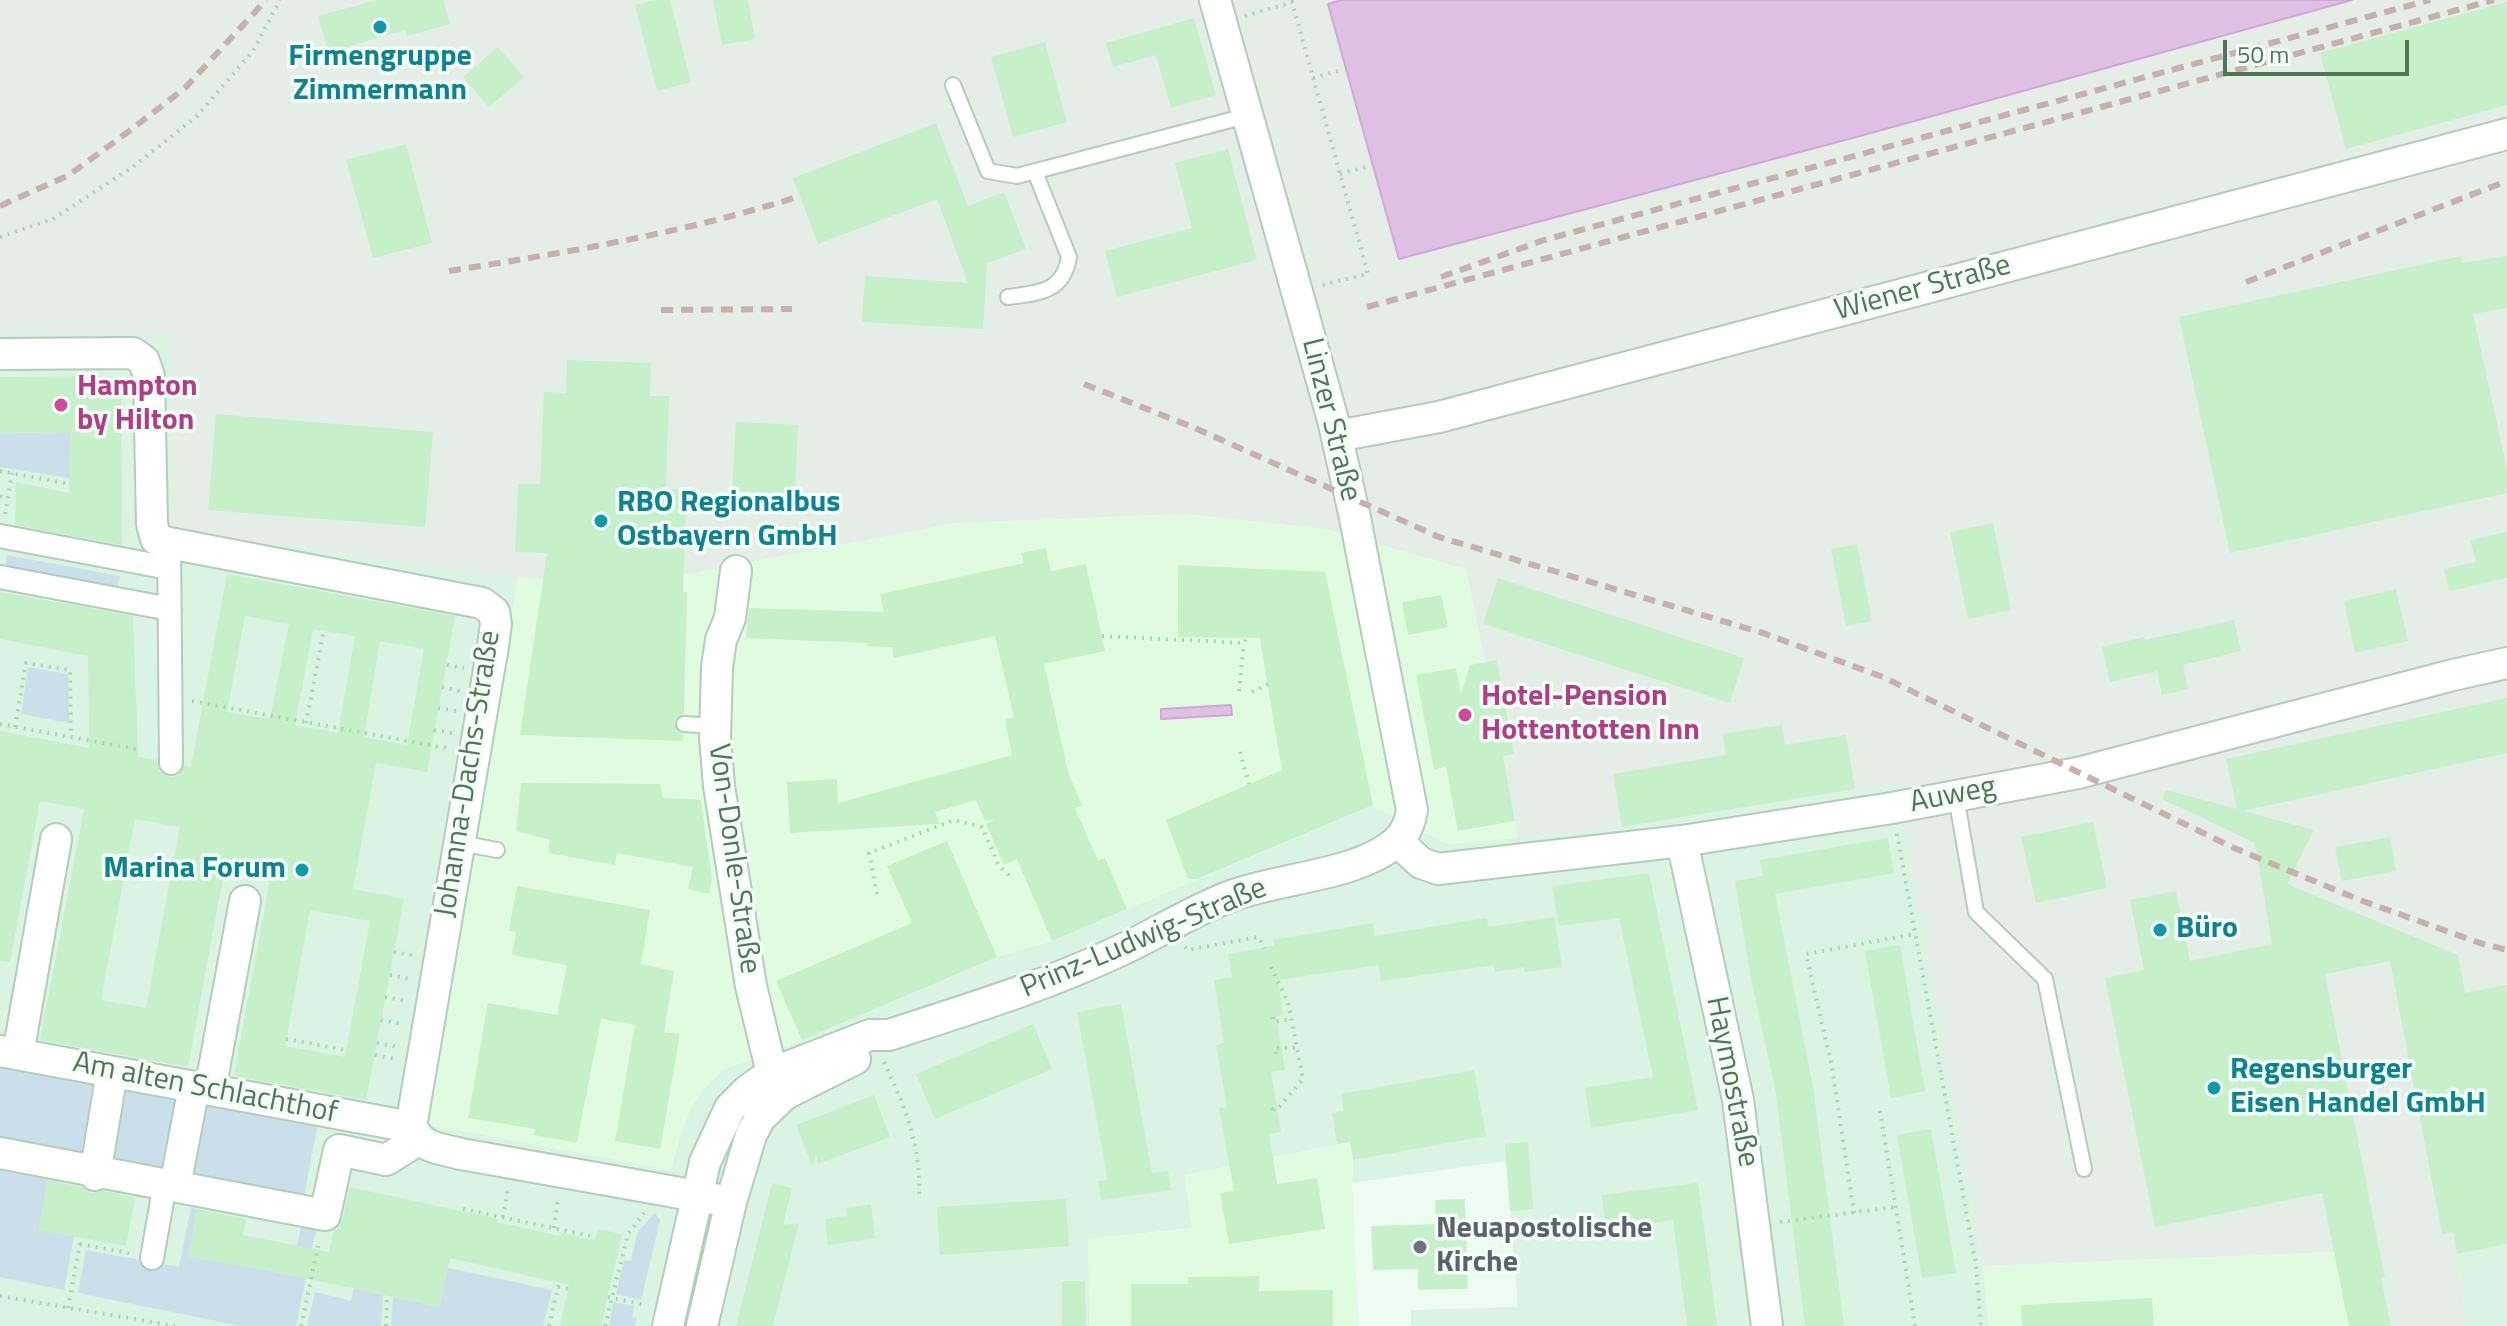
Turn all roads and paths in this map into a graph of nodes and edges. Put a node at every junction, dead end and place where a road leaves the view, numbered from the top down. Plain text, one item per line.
1 (280, 0) edge
2 (1217, 12) edge
3 (1338, 71) dead end
4 (1313, 78) junction
5 (953, 85) dead end
6 (1246, 116) junction
7 (2507, 134) edge
8 (1366, 167) dead end
9 (1035, 172) junction
10 (1340, 174) junction
11 (0, 237) edge
12 (1296, 291) junction
13 (1008, 297) dead end
14 (0, 354) edge
15 (1337, 436) junction
16 (0, 471) edge
17 (12, 473) junction
18 (10, 484) junction
19 (70, 484) dead end
20 (0, 485) edge
21 (0, 496) edge
22 (7, 499) junction
23 (4, 508) edge
24 (0, 536) edge
25 (169, 555) junction
26 (736, 571) dead end
27 (0, 577) edge
28 (170, 609) junction
29 (324, 630) dead end
30 (1102, 636) dead end
31 (2507, 663) edge
32 (1268, 684) dead end
33 (1239, 691) dead end
34 (1252, 692) dead end
35 (203, 704) dead end
36 (306, 723) junction
37 (0, 724) edge
38 (684, 724) dead end
39 (715, 726) junction
40 (15, 727) junction
41 (71, 737) junction
42 (438, 747) dead end
43 (136, 749) dead end
44 (1240, 752) dead end
45 (171, 763) dead end
46 (1249, 784) dead end
47 (1956, 796) junction
48 (1892, 808) junction
49 (56, 839) dead end
50 (1682, 841) junction
51 (1398, 842) junction
52 (459, 843) junction
53 (497, 850) dead end
54 (1012, 878) dead end
55 (877, 894) dead end
56 (245, 901) dead end
57 (1174, 923) junction
58 (1915, 934) junction
59 (1265, 948) dead end
60 (394, 952) dead end
61 (424, 958) dead end
62 (1271, 967) dead end
63 (390, 975) dead end
64 (420, 981) dead end
65 (385, 997) dead end
66 (415, 1003) dead end
67 (1273, 1017) dead end
68 (1292, 1019) junction
69 (381, 1020) dead end
70 (411, 1026) dead end
71 (286, 1039) dead end
72 (883, 1041) junction
73 (377, 1043) dead end
74 (407, 1048) dead end
75 (1298, 1048) junction
76 (346, 1050) dead end
77 (9, 1053) edge
78 (1276, 1054) dead end
79 (375, 1055) dead end
80 (405, 1061) dead end
81 (112, 1072) junction
82 (779, 1084) junction
83 (202, 1089) junction
84 (1880, 1111) dead end
85 (1273, 1115) dead end
86 (414, 1134) junction
87 (0, 1153) edge
88 (2084, 1169) dead end
89 (95, 1173) junction
90 (510, 1179) dead end
91 (170, 1185) junction
92 (560, 1187) dead end
93 (655, 1188) junction
94 (698, 1196) junction
95 (919, 1198) dead end
96 (731, 1202) junction
97 (1895, 1207) junction
98 (463, 1209) dead end
99 (1854, 1213) junction
100 (325, 1215) junction
101 (503, 1217) junction
102 (1774, 1223) dead end
103 (554, 1228) junction
104 (596, 1237) dead end
105 (152, 1258) joint
106 (568, 1289) dead end
107 (0, 1296) edge
108 (387, 1296) dead end
109 (610, 1297) junction
110 (68, 1308) junction
111 (657, 1316) edge
112 (175, 1326) edge
113 (301, 1326) edge
114 (386, 1326) edge
115 (549, 1326) edge
116 (605, 1326) edge
117 (702, 1326) edge
118 (1767, 1326) edge
119 (1915, 1326) edge
120 (1981, 1326) edge

1 - 11 path
2 - 4 path
2 - 6 street, Linzer Straße
3 - 4 path
4 - 10 path
5 - 9 lane
6 - 9 lane
6 - 12 street, Linzer Straße
7 - 15 street, Wiener Straße
8 - 10 path
9 - 13 lane
10 - 12 path
12 - 15 street, Linzer Straße
14 - 25 street
15 - 51 street, Linzer Straße
16 - 17 path
17 - 18 path
17 - 19 path
18 - 20 path
18 - 22 path
21 - 22 path
22 - 23 path
24 - 25 street
25 - 28 street
25 - 52 street, Johanna-Dachs-Straße
26 - 39 street, Von-Donle-Straße
27 - 28 street
28 - 45 street
29 - 36 path
30 - 33 path
31 - 47 street, Auweg
32 - 34 path
35 - 36 path
36 - 42 path
37 - 40 path
38 - 39 lane
39 - 82 street, Von-Donle-Straße
40 - 41 path
40 - 41 path
41 - 43 path
44 - 46 path
47 - 48 street, Auweg
47 - 88 lane
48 - 50 street, Auweg
48 - 58 path
49 - 77 street
50 - 51 street, Auweg
50 - 118 street, Haymostraße
51 - 57 street, Prinz-Ludwig-Straße
52 - 53 lane
52 - 86 street, Johanna-Dachs-Straße
54 - 55 path
56 - 83 street
57 - 59 path
57 - 72 street, Prinz-Ludwig-Straße
58 - 99 path
58 - 120 path
60 - 61 path
62 - 68 path
63 - 64 path
65 - 66 path
67 - 68 path
68 - 75 path
69 - 70 path
71 - 76 path
72 - 82 street, Prinz-Ludwig-Straße
72 - 95 path
73 - 74 path
75 - 78 path
75 - 85 path
77 - 81 street, Am alten Schlachthof
79 - 80 path
81 - 83 street, Am alten Schlachthof
81 - 89 street
82 - 94 street, Prinz-Ludwig-Straße
82 - 96 street, Prinz-Ludwig-Straße
83 - 86 street, Am alten Schlachthof
83 - 91 street
84 - 97 path
86 - 93 street
86 - 100 street
87 - 89 street
89 - 91 street
90 - 101 path
91 - 100 street
91 - 105 street
92 - 103 path
93 - 94 street
93 - 109 path
94 - 96 street
94 - 111 street, Prinz-Ludwig-Straße
96 - 117 street, Prinz-Ludwig-Straße
97 - 99 path
97 - 119 path
98 - 101 path
99 - 102 path
100 - 113 path
101 - 103 path
103 - 104 path
105 - 110 path
106 - 115 path
107 - 110 path
108 - 114 path
109 - 111 path
109 - 116 path
110 - 112 path

